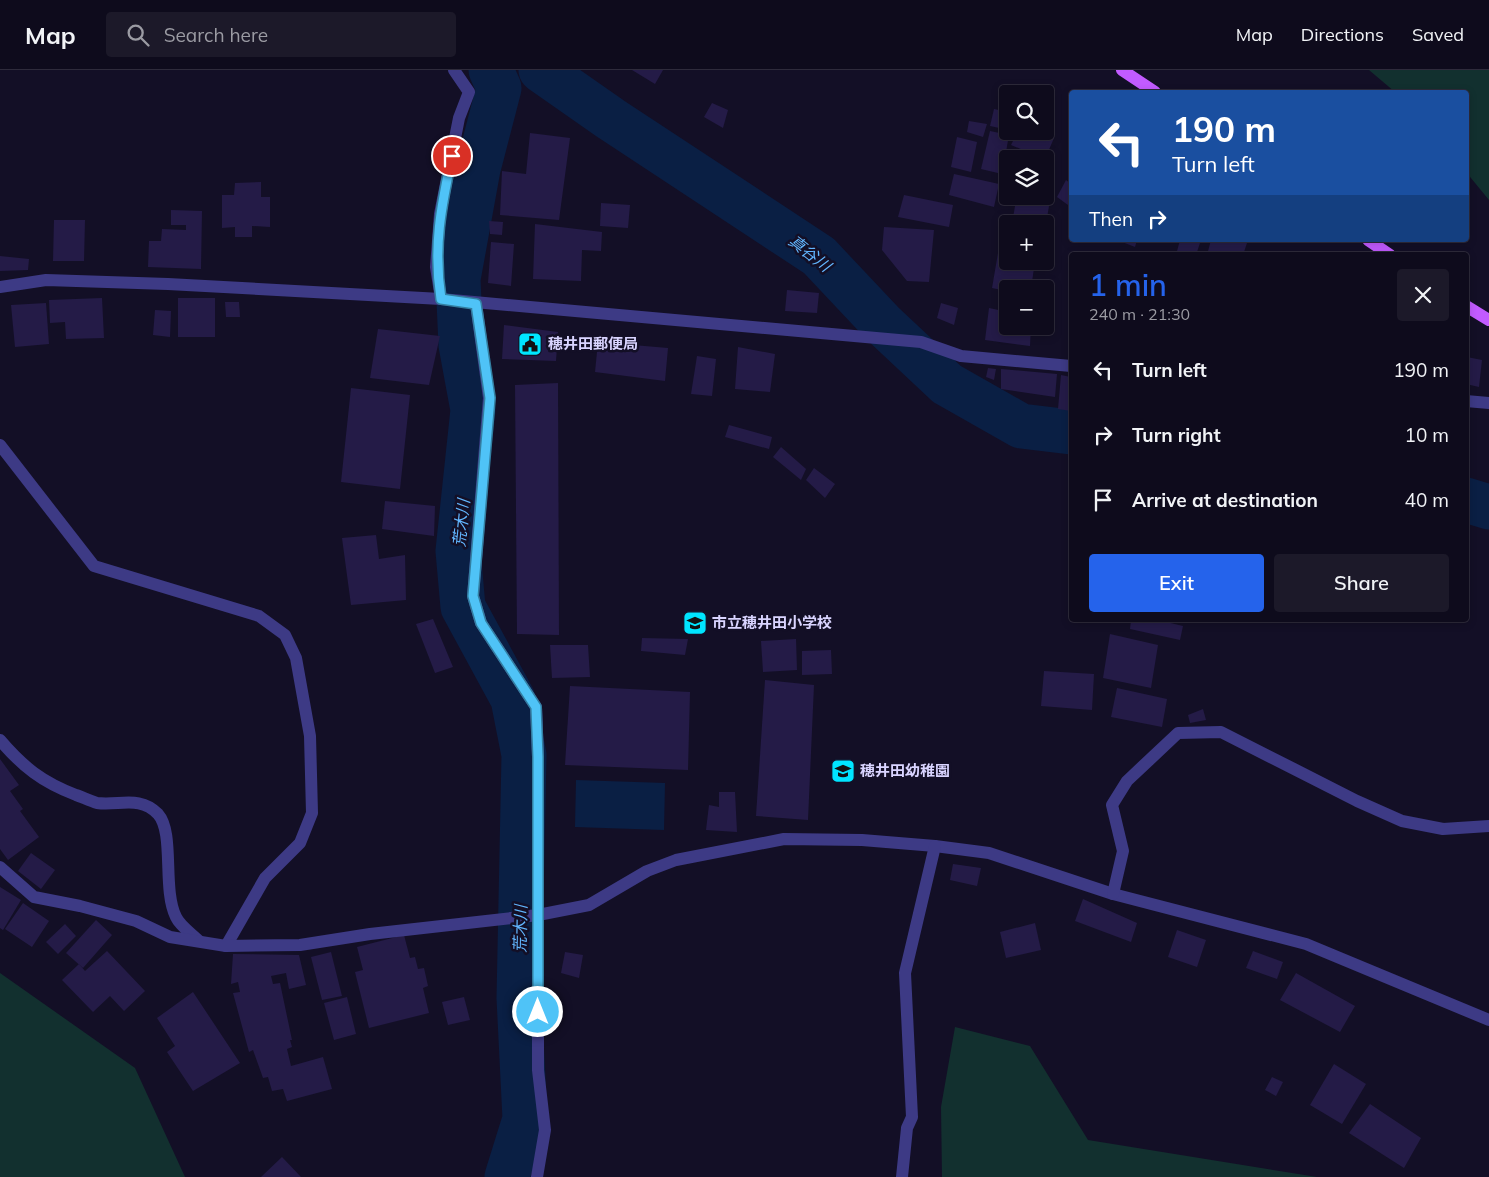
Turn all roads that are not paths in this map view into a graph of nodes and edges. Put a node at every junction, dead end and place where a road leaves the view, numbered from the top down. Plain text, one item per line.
1 (454, 70) edge
2 (1122, 70) edge
3 (1151, 90) edge
4 (1371, 242) edge
5 (1386, 252) edge
6 (0, 286) edge
7 (444, 300) junction
8 (473, 303) junction
9 (1469, 308) edge
10 (1489, 320) edge
11 (1069, 366) edge
12 (1469, 401) edge
13 (1489, 403) edge
14 (0, 445) edge
15 (0, 740) edge
16 (1489, 826) edge
17 (935, 846) junction
18 (0, 867) edge
19 (1113, 894) junction
20 (534, 916) junction
21 (199, 942) junction
22 (226, 946) junction
23 (1489, 1020) edge
24 (537, 1177) edge
25 (902, 1177) edge

1 - 7 street
2 - 3 main road
4 - 5 main road
6 - 7 street
7 - 8 street
8 - 11 street
8 - 20 street
9 - 10 main road
12 - 13 street
14 - 22 street
15 - 21 street
16 - 19 street
17 - 19 street
17 - 20 street
17 - 25 street
18 - 21 street
19 - 23 street
20 - 22 street
20 - 24 street
21 - 22 street

